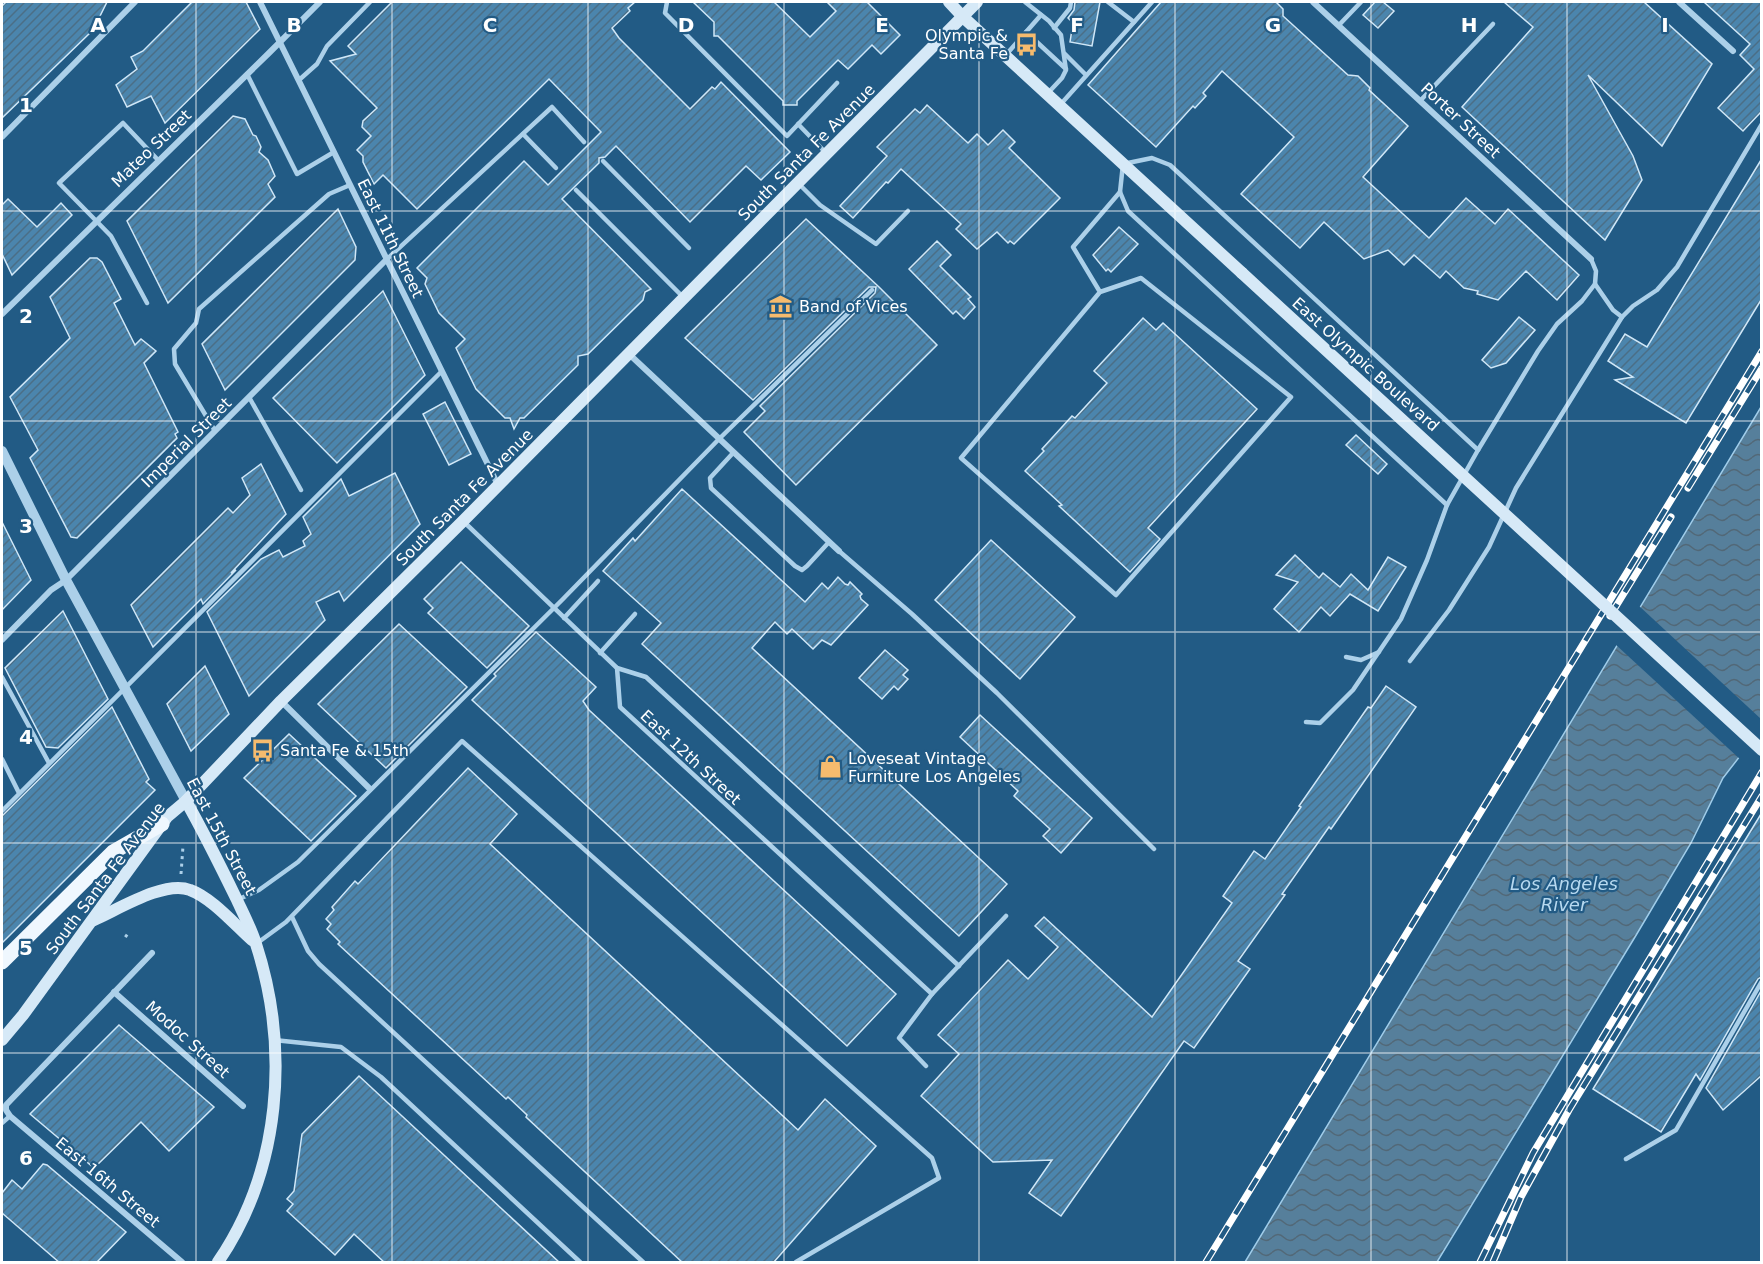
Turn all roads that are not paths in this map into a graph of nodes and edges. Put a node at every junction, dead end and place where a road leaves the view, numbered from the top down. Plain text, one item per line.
1 (135, 2) edge
2 (260, 2) edge
3 (320, 2) edge
4 (370, 2) edge
5 (667, 2) edge
6 (948, 2) edge
7 (977, 2) edge
8 (1024, 2) edge
9 (1071, 2) edge
10 (1108, 2) edge
11 (1152, 2) edge
12 (1313, 2) edge
13 (1361, 2) edge
14 (1679, 2) edge
15 (1041, 15) junction
16 (963, 17) junction
17 (1134, 22) junction
18 (1493, 24) dead end
19 (1339, 25) junction
20 (1054, 28) junction
21 (1026, 32) junction
22 (280, 41) junction
23 (1733, 51) dead end
24 (1065, 54) junction
25 (1005, 56) junction
26 (1066, 70) junction
27 (247, 74) junction
28 (1086, 75) junction
29 (299, 80) junction
30 (837, 83) dead end
31 (1047, 94) junction
32 (1420, 101) junction
33 (1059, 105) junction
34 (798, 124) junction
35 (1761, 124) edge
36 (523, 134) junction
37 (2, 137) edge
38 (584, 142) dead end
39 (334, 152) junction
40 (827, 154) junction
41 (159, 160) junction
42 (603, 161) dead end
43 (1123, 165) junction
44 (556, 168) dead end
45 (798, 183) junction
46 (350, 185) junction
47 (576, 190) dead end
48 (1120, 192) junction
49 (908, 211) dead end
50 (97, 220) junction
51 (689, 249) dead end
52 (1591, 259) joint
53 (386, 260) junction
54 (1594, 284) junction
55 (872, 290) dead end
56 (1100, 292) junction
57 (683, 297) junction
58 (147, 303) dead end
59 (2, 314) edge
60 (1623, 318) junction
61 (628, 354) junction
62 (441, 372) junction
63 (249, 398) junction
64 (215, 431) junction
65 (719, 439) junction
66 (1478, 450) junction
67 (2, 451) edge
68 (733, 453) junction
69 (499, 486) junction
70 (301, 490) dead end
71 (1447, 505) junction
72 (463, 521) junction
73 (829, 542) junction
74 (839, 552) joint
75 (66, 580) junction
76 (598, 581) dead end
77 (554, 609) junction
78 (635, 614) dead end
79 (564, 618) junction
80 (2, 640) edge
81 (1379, 652) junction
82 (600, 653) junction
83 (1346, 657) dead end
84 (1410, 661) dead end
85 (617, 668) junction
86 (2, 677) edge
87 (124, 689) junction
88 (281, 701) junction
89 (1306, 722) dead end
90 (1761, 750) edge
91 (2, 759) edge
92 (49, 764) junction
93 (370, 789) junction
94 (19, 793) junction
95 (186, 801) junction
96 (2, 810) edge
97 (162, 824) junction
98 (1154, 849) dead end
99 (237, 900) junction
100 (292, 916) junction
101 (1006, 916) dead end
102 (93, 921) junction
103 (256, 944) junction
104 (152, 953) dead end
105 (2, 962) edge
106 (959, 966) junction
107 (1761, 981) edge
108 (114, 992) junction
109 (932, 994) junction
110 (2, 1040) edge
111 (274, 1040) junction
112 (926, 1066) dead end
113 (243, 1106) dead end
114 (10, 1116) junction
115 (2, 1123) edge
116 (1626, 1159) dead end
117 (182, 1263) edge
118 (218, 1263) edge
119 (580, 1263) edge
120 (643, 1263) edge
121 (796, 1263) edge

1 - 37 street
2 - 22 street, East 11th Street
3 - 22 street, Mateo Street
4 - 29 lane
5 - 34 lane
6 - 16 main road, East Olympic Boulevard
7 - 16 main road, South Santa Fe Avenue
8 - 15 lane
9 - 20 lane
10 - 17 lane
11 - 17 lane
12 - 19 street, Porter Street
13 - 19 lane
14 - 23 street
15 - 20 lane
15 - 21 lane
16 - 25 main road, East Olympic Boulevard
16 - 40 main road, South Santa Fe Avenue
17 - 28 lane
18 - 32 lane
19 - 32 street, Porter Street
20 - 24 lane
21 - 25 lane
21 - 26 lane
22 - 27 street, Mateo Street
22 - 29 street, East 11th Street
24 - 26 lane
24 - 28 lane
25 - 31 main road, East Olympic Boulevard
26 - 31 lane
27 - 39 lane
27 - 41 street, Mateo Street
28 - 33 lane
29 - 39 street, East 11th Street
30 - 34 lane
31 - 33 main road, East Olympic Boulevard
32 - 52 street, Porter Street
33 - 43 main road, East Olympic Boulevard
34 - 40 lane
35 - 60 lane
36 - 38 lane
36 - 44 lane
36 - 53 lane
39 - 46 street, East 11th Street
40 - 45 main road, South Santa Fe Avenue
41 - 50 street, Mateo Street
41 - 50 lane
42 - 51 lane
43 - 48 lane
43 - 66 lane
43 - 90 main road, East Olympic Boulevard, bridge
45 - 49 lane
45 - 57 main road, South Santa Fe Avenue
46 - 53 street, East 11th Street
46 - 64 lane
47 - 57 lane
48 - 56 lane
48 - 71 lane
50 - 58 lane
50 - 59 street, Mateo Street
52 - 54 lane
53 - 62 street, East 11th Street
53 - 63 street, Imperial Street
54 - 60 lane
54 - 66 lane
55 - 65 lane
56 - 56 lane
57 - 61 main road, South Santa Fe Avenue
60 - 84 lane
61 - 65 street
61 - 69 main road, South Santa Fe Avenue
62 - 69 street, East 11th Street
62 - 87 lane
63 - 64 street, Imperial Street
63 - 70 lane
64 - 75 street, Imperial Street
65 - 68 street
65 - 77 lane
66 - 71 lane
67 - 75 street, East 15th Street
68 - 73 street
68 - 73 lane
69 - 72 main road, South Santa Fe Avenue
71 - 81 lane
72 - 77 lane
72 - 88 main road, South Santa Fe Avenue
73 - 74 street
74 - 98 lane
75 - 80 street, Imperial Street
75 - 87 street, East 15th Street
76 - 79 lane
77 - 79 lane
77 - 93 lane
78 - 82 lane
79 - 82 lane
81 - 83 lane
81 - 89 lane
82 - 85 lane
85 - 106 lane
85 - 109 lane, East 12th Street
86 - 92 lane
87 - 92 lane
87 - 95 street, East 15th Street
88 - 93 street
88 - 95 main road, South Santa Fe Avenue
91 - 94 lane
92 - 94 lane
93 - 99 lane
94 - 96 lane
95 - 97 main road, South Santa Fe Avenue
95 - 99 main road, East 15th Street
97 - 102 main road, South Santa Fe Avenue
97 - 105 main road
99 - 103 main road, East 15th Street
100 - 103 lane
100 - 120 lane
100 - 121 lane
101 - 106 lane
102 - 103 main road
102 - 110 main road, South Santa Fe Avenue
103 - 111 main road, East 15th Street
104 - 108 street
106 - 109 lane
107 - 116 lane
108 - 113 street, Modoc Street
108 - 114 street
109 - 112 lane
111 - 118 main road, East 15th Street
111 - 119 lane
114 - 115 lane
114 - 117 street, East 16th Street

